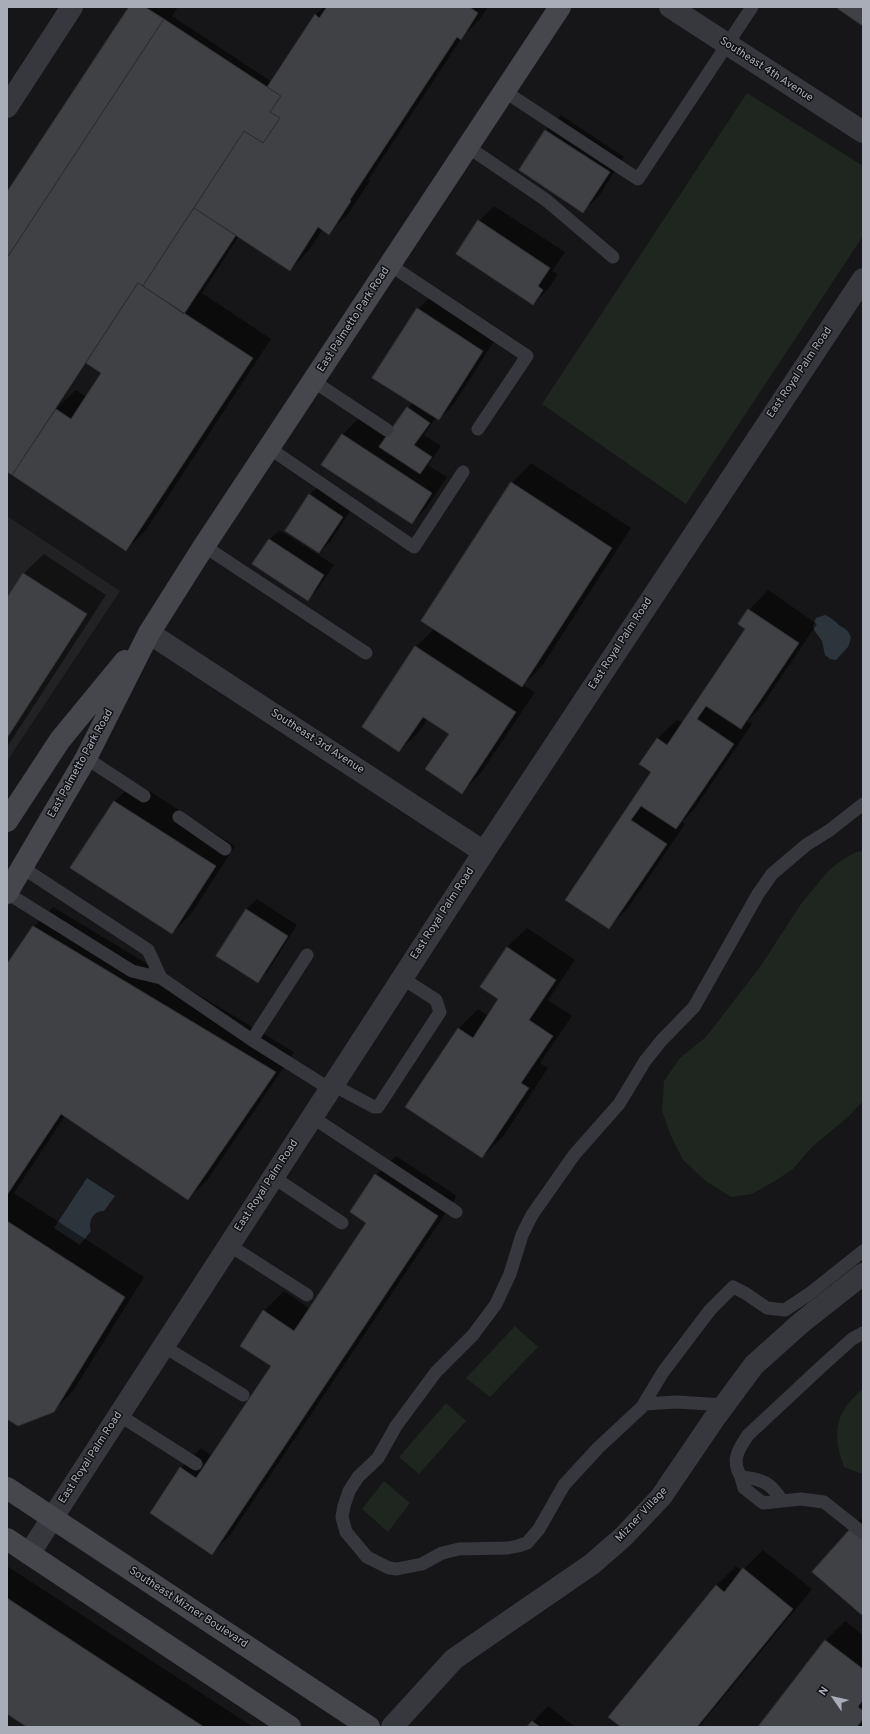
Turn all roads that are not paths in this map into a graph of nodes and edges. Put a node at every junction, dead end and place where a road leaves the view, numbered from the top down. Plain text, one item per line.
1 (72, 7) edge
2 (560, 7) edge
3 (670, 7) edge
4 (752, 7) edge
5 (727, 44) junction
6 (504, 91) junction
7 (7, 107) edge
8 (863, 132) edge
9 (468, 147) junction
10 (614, 257) dead end
11 (390, 265) junction
12 (863, 279) edge
13 (313, 381) junction
14 (478, 429) dead end
15 (387, 430) dead end
16 (269, 448) junction
17 (463, 472) dead end
18 (204, 546) junction
19 (149, 633) junction
20 (366, 652) dead end
21 (86, 758) junction
22 (144, 796) dead end
23 (863, 804) edge
24 (179, 817) dead end
25 (7, 821) edge
26 (225, 849) dead end
27 (484, 852) junction
28 (23, 868) junction
29 (7, 893) edge
30 (307, 955) dead end
31 (160, 978) junction
32 (402, 978) junction
33 (252, 1040) junction
34 (332, 1087) junction
35 (312, 1117) junction
36 (273, 1177) junction
37 (456, 1212) dead end
38 (342, 1223) dead end
39 (229, 1245) junction
40 (863, 1251) edge
41 (863, 1274) edge
42 (307, 1295) dead end
43 (863, 1333) edge
44 (164, 1346) junction
45 (243, 1395) dead end
46 (644, 1404) junction
47 (725, 1405) junction
48 (119, 1415) junction
49 (196, 1464) dead end
50 (741, 1477) junction
51 (7, 1488) edge
52 (782, 1501) junction
53 (52, 1518) junction
54 (863, 1533) edge
55 (7, 1539) edge
56 (29, 1554) junction
57 (290, 1727) edge
58 (369, 1727) edge
59 (392, 1727) edge

1 - 7 street
2 - 6 main road, East Palmetto Park Road
3 - 5 street, Southeast 4th Avenue
4 - 5 lane
5 - 6 lane
5 - 8 street, Southeast 4th Avenue
6 - 9 main road, East Palmetto Park Road
9 - 10 lane
9 - 11 main road, East Palmetto Park Road
11 - 13 main road, East Palmetto Park Road
11 - 14 lane
12 - 27 street, East Royal Palm Road
13 - 15 lane
13 - 16 main road, East Palmetto Park Road
16 - 17 lane
16 - 18 main road, East Palmetto Park Road
18 - 19 main road, East Palmetto Park Road
18 - 20 lane
19 - 21 main road, East Palmetto Park Road
19 - 25 main road, East Palmetto Park Road
19 - 27 street, Southeast 3rd Avenue
21 - 22 lane
21 - 28 main road, East Palmetto Park Road
23 - 46 lane
24 - 26 lane
27 - 32 street, East Royal Palm Road
28 - 29 main road, East Palmetto Park Road
28 - 31 lane
29 - 31 lane
30 - 33 lane
31 - 33 lane
32 - 34 street, East Royal Palm Road
32 - 34 lane
33 - 34 lane
34 - 35 street, East Royal Palm Road
35 - 36 street, East Royal Palm Road
35 - 37 lane
36 - 38 lane
36 - 39 street, East Royal Palm Road
39 - 42 lane
39 - 44 street, East Royal Palm Road
40 - 46 lane
41 - 47 street, Mizner Village
43 - 50 lane
44 - 45 lane
44 - 48 street, East Royal Palm Road
46 - 47 lane
47 - 59 street, Mizner Village
48 - 49 lane
48 - 53 street, East Royal Palm Road
50 - 52 lane
50 - 52 lane
51 - 53 main road, Southeast Mizner Boulevard
52 - 54 lane
53 - 56 street, East Royal Palm Road
53 - 58 main road, Southeast Mizner Boulevard
55 - 56 main road
56 - 57 main road

